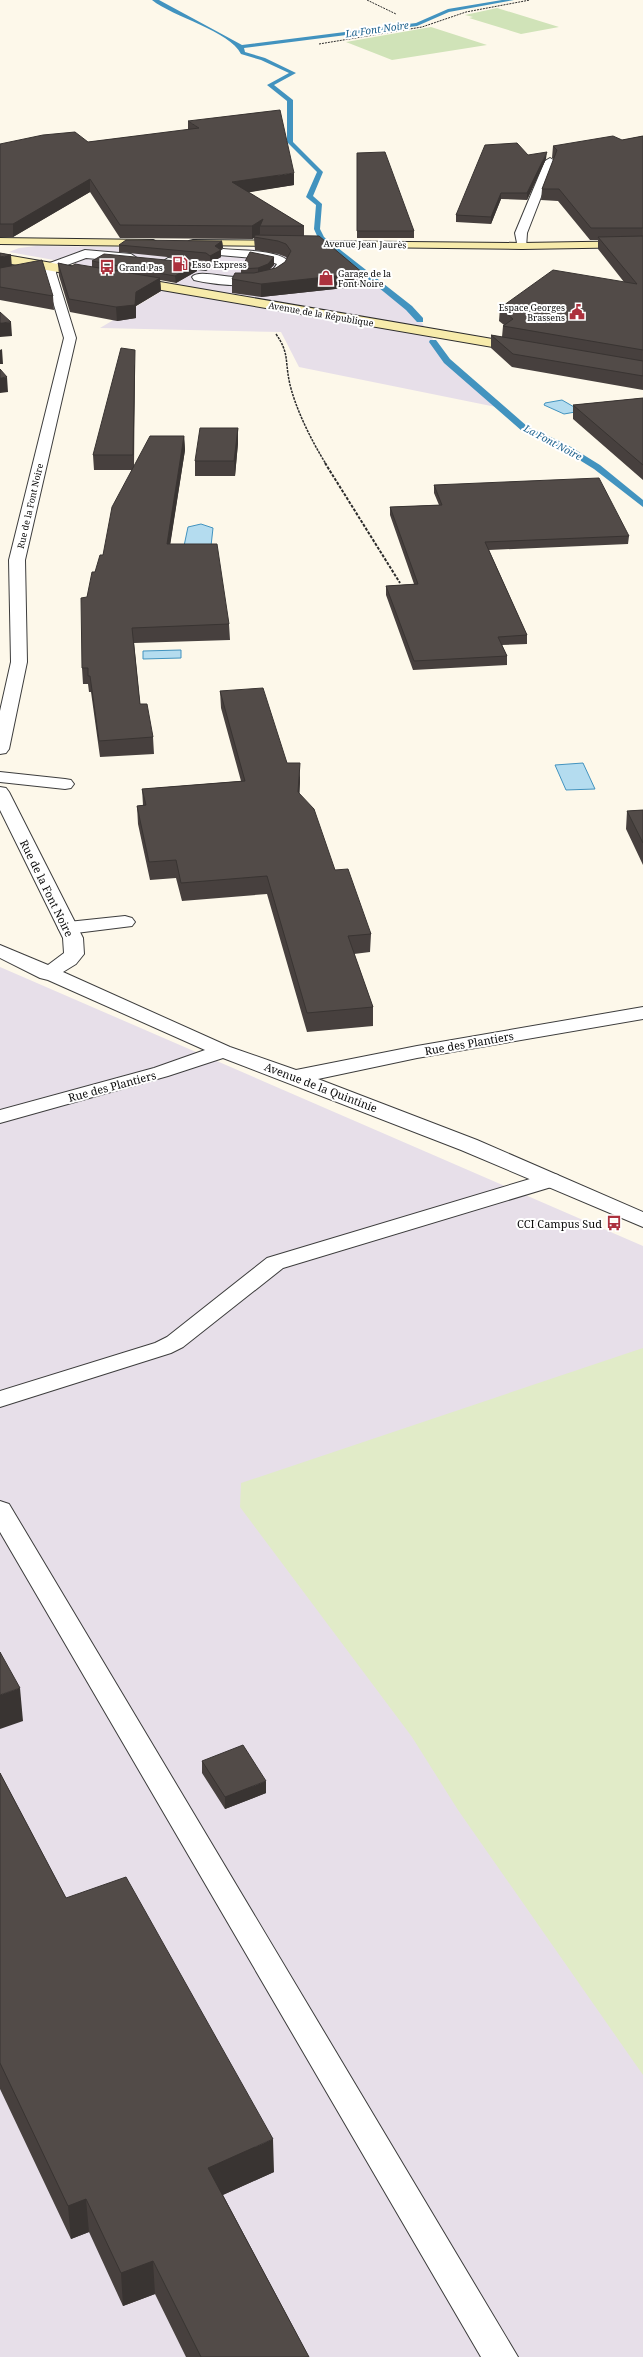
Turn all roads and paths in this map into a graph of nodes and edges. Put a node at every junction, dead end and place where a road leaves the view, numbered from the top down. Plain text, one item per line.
1 (367, 0) edge
2 (530, 0) edge
3 (396, 14) dead end
4 (319, 44) dead end
5 (550, 161) dead end
6 (0, 241) edge
7 (38, 242) junction
8 (57, 242) junction
9 (165, 243) edge
10 (181, 243) edge
11 (231, 243) junction
12 (643, 244) edge
13 (522, 246) junction
14 (0, 249) edge
15 (223, 253) junction
16 (85, 254) junction
17 (0, 258) edge
18 (206, 266) junction
19 (51, 267) junction
20 (0, 276) edge
21 (103, 276) edge
22 (198, 277) junction
23 (118, 278) edge
24 (188, 290) junction
25 (270, 305) junction
26 (535, 351) edge
27 (400, 583) dead end
28 (0, 749) edge
29 (0, 777) edge
30 (65, 784) dead end
31 (0, 792) edge
32 (125, 922) dead end
33 (68, 928) junction
34 (0, 951) edge
35 (47, 974) junction
36 (643, 1013) edge
37 (223, 1051) junction
38 (295, 1077) junction
39 (0, 1117) edge
40 (550, 1180) junction
41 (643, 1220) edge
42 (0, 1399) edge
43 (0, 1510) edge
44 (500, 2357) edge

1 - 3 path
2 - 4 path
5 - 13 street
6 - 7 main road
7 - 8 main road
7 - 14 main road
8 - 9 main road
8 - 16 street
10 - 11 main road, Avenue Jean Jaurès
11 - 13 main road, Avenue Jean Jaurès
11 - 15 street
12 - 13 main road, Avenue Jean Jaurès
15 - 18 street
15 - 22 street
16 - 18 street
16 - 19 street
17 - 19 main road
18 - 22 street
19 - 20 street
19 - 21 main road
19 - 28 street, Rue de la Font Noire
22 - 24 street
23 - 24 main road, Avenue de la République
24 - 25 main road, Avenue de la République
25 - 26 main road, Avenue de la République
25 - 27 path
29 - 30 street
31 - 33 street, Rue de la Font Noire
32 - 33 street
33 - 35 street, Rue de la Font Noire
34 - 35 street, Avenue de la Quintinie
35 - 37 street, Avenue de la Quintinie
36 - 38 street, Rue des Plantiers
37 - 38 street, Avenue de la Quintinie
37 - 39 street, Rue des Plantiers
38 - 40 street, Avenue de la Quintinie
40 - 41 street, Avenue de la Quintinie
40 - 42 street
43 - 44 street

